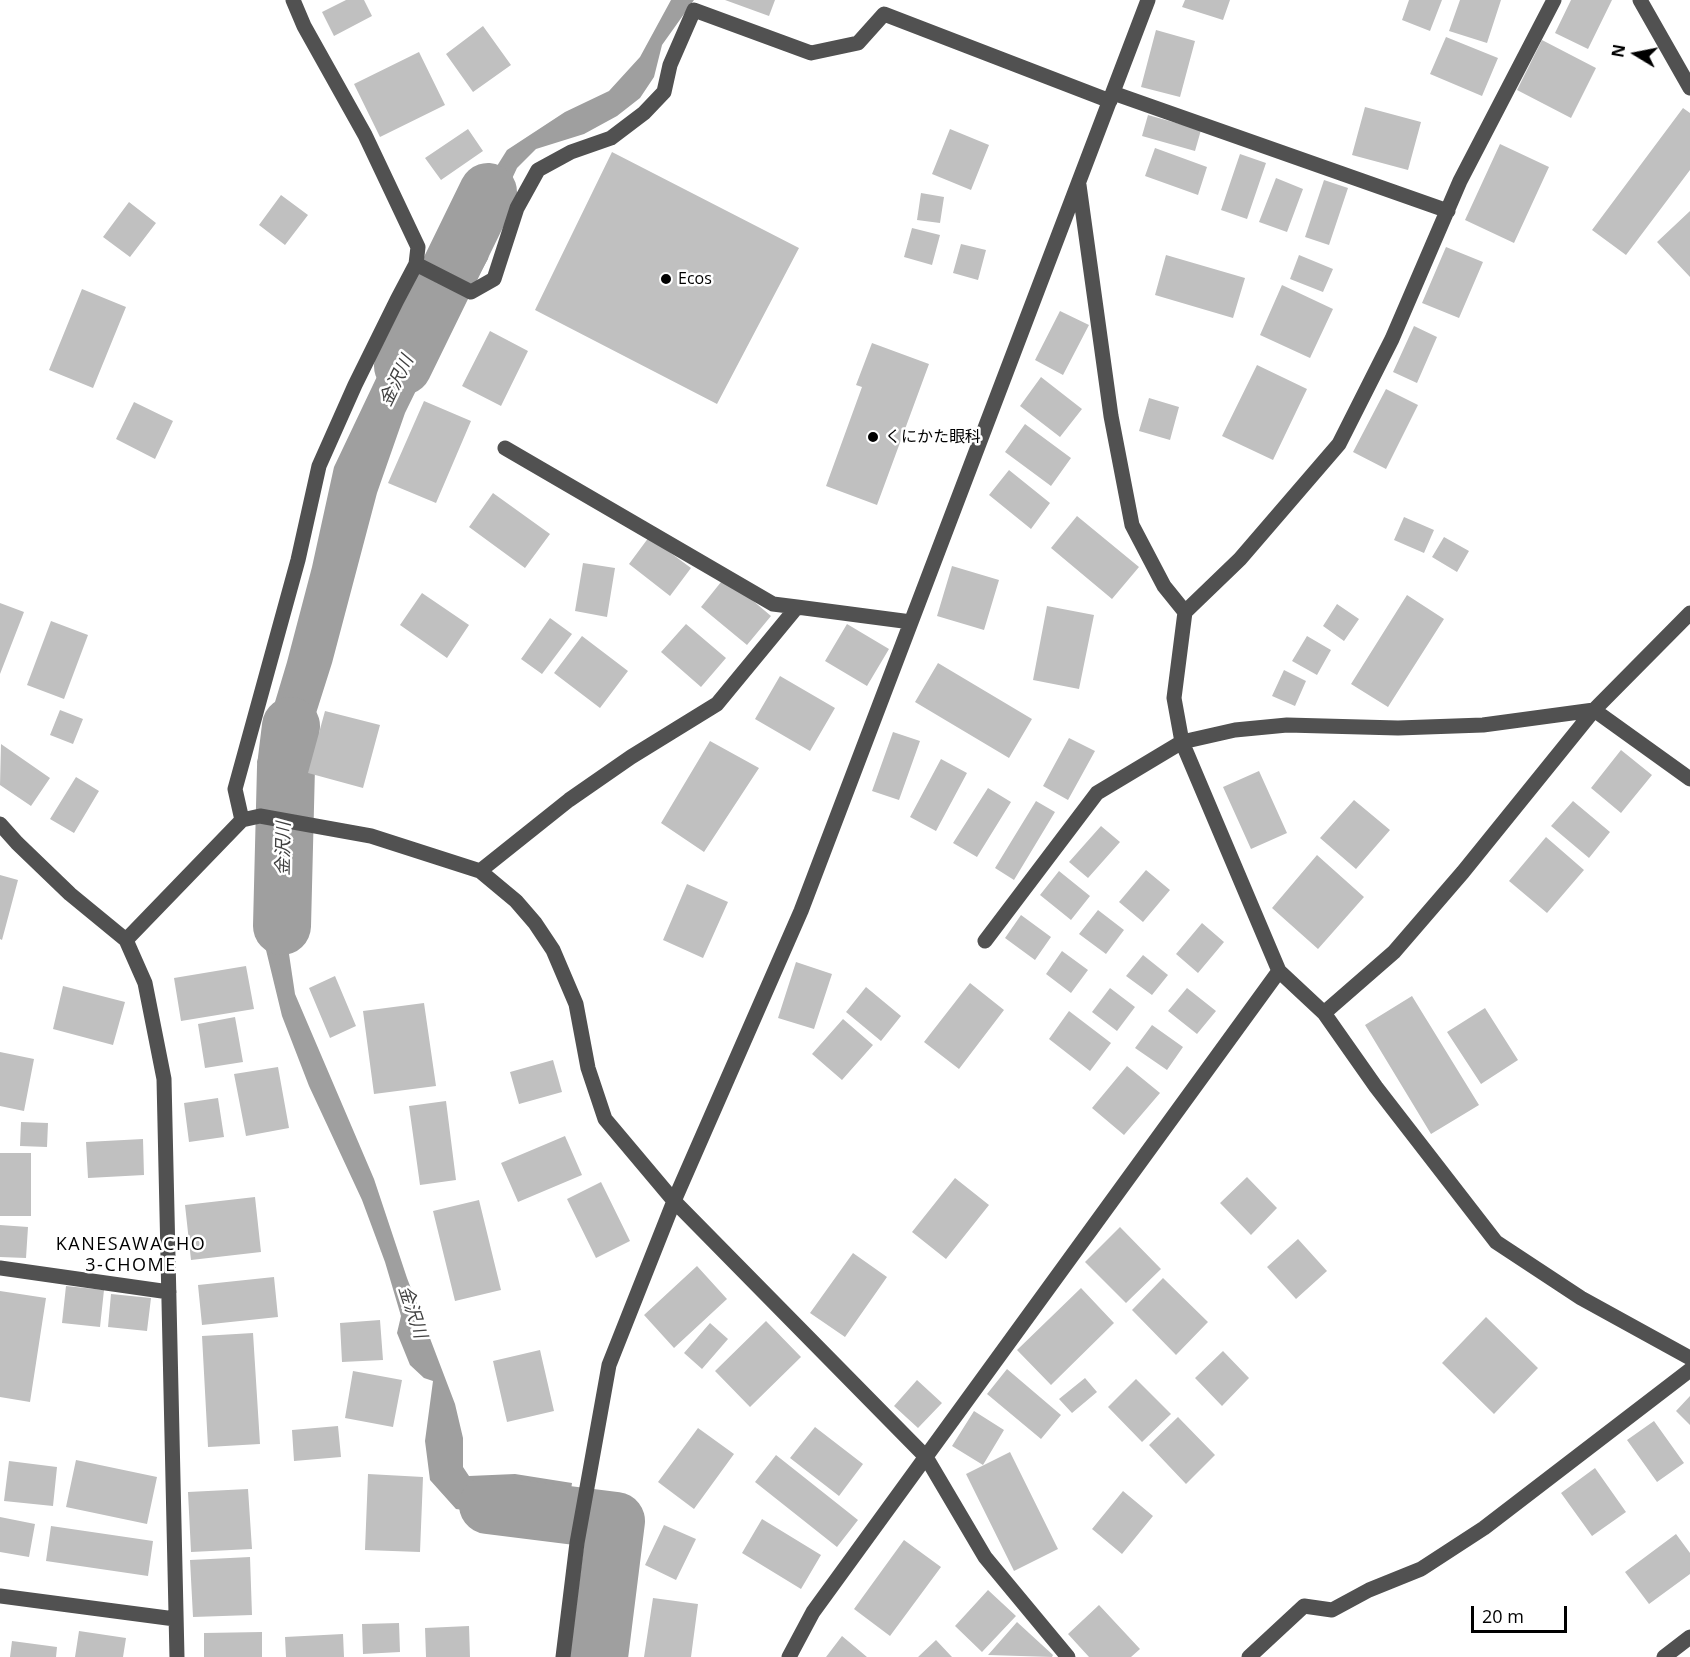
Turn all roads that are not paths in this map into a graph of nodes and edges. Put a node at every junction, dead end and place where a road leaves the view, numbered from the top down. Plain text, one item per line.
1 (293, 0) edge
2 (1148, 0) edge
3 (1554, 0) edge
4 (1640, 0) edge
5 (697, 5) edge
6 (1690, 88) edge
7 (1111, 97) junction
8 (1078, 184) junction
9 (1448, 212) junction
10 (416, 264) junction
11 (506, 448) dead end
12 (798, 607) junction
13 (1185, 612) junction
14 (1690, 613) edge
15 (911, 622) junction
16 (1594, 710) junction
17 (1182, 742) junction
18 (1690, 780) edge
19 (242, 820) junction
20 (0, 824) edge
21 (480, 871) junction
22 (126, 940) junction
23 (985, 941) dead end
24 (1279, 971) junction
25 (1324, 1013) junction
26 (674, 1202) junction
27 (0, 1268) edge
28 (169, 1293) junction
29 (1690, 1358) edge
30 (1690, 1370) edge
31 (926, 1457) junction
32 (0, 1596) edge
33 (175, 1619) junction
34 (1690, 1637) edge
35 (1253, 1656) edge
36 (177, 1657) edge
37 (563, 1657) edge
38 (789, 1657) edge
39 (1068, 1657) edge
40 (1664, 1657) edge

1 - 10 street
2 - 7 street
3 - 9 street
4 - 6 street
5 - 7 street
5 - 10 street
7 - 8 street
7 - 9 street
8 - 13 street
8 - 15 street
9 - 13 street
10 - 19 street
11 - 12 street
12 - 15 street
12 - 21 street
13 - 17 street
14 - 16 street
15 - 26 street
16 - 17 street
16 - 18 street
16 - 25 street
17 - 23 street
17 - 24 street
19 - 21 street
19 - 22 street
20 - 22 street
21 - 26 street
22 - 28 street
24 - 25 street
24 - 31 street
25 - 29 street
26 - 31 street
26 - 37 street
27 - 28 street
28 - 33 street
30 - 35 street
31 - 38 street
31 - 39 street
32 - 33 street
33 - 36 street
34 - 40 street

